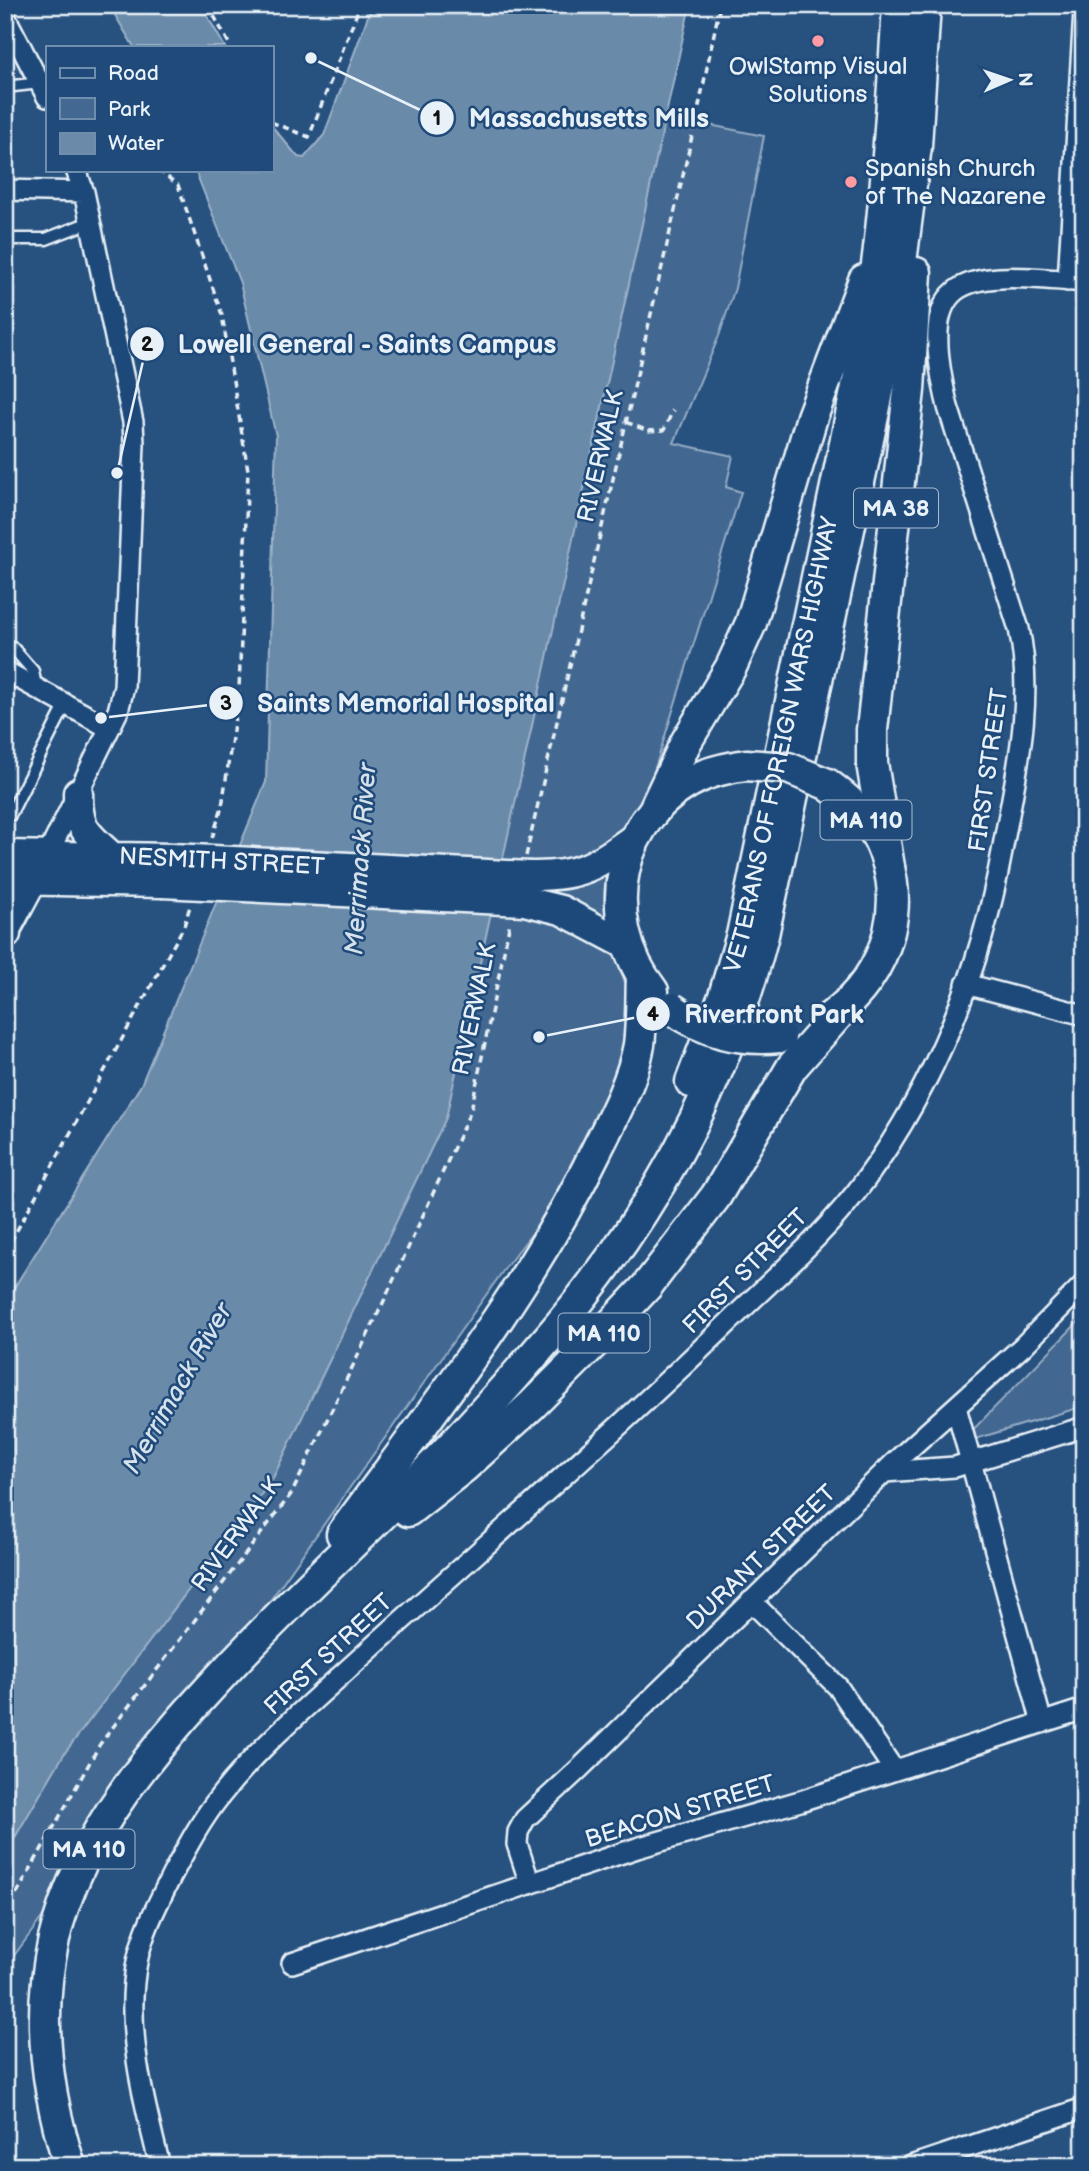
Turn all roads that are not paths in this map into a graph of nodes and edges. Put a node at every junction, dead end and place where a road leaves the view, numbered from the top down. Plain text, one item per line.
1 (898, 5) edge
2 (925, 5) edge
3 (1072, 5) edge
4 (1084, 8) edge
5 (5, 16) edge
6 (11, 37) edge
7 (5, 87) edge
8 (44, 90) edge
9 (916, 146) junction
10 (77, 172) edge
11 (5, 190) edge
12 (84, 192) junction
13 (884, 220) junction
14 (90, 222) junction
15 (5, 239) edge
16 (1076, 281) edge
17 (12, 647) dead end
18 (5, 671) edge
19 (36, 688) junction
20 (66, 704) junction
21 (109, 728) junction
22 (78, 793) junction
23 (5, 815) edge
24 (645, 824) junction
25 (48, 854) junction
26 (5, 855) edge
27 (111, 856) junction
28 (889, 867) junction
29 (167, 871) junction
30 (5, 880) edge
31 (34, 880) junction
32 (523, 888) junction
33 (5, 918) edge
34 (5, 935) edge
35 (627, 945) junction
36 (642, 976) junction
37 (966, 984) junction
38 (844, 1008) junction
39 (1084, 1015) edge
40 (1084, 1284) edge
41 (956, 1407) junction
42 (1084, 1427) edge
43 (971, 1462) junction
44 (884, 1472) junction
45 (296, 1596) junction
46 (751, 1601) junction
47 (1084, 1709) edge
48 (1042, 1723) junction
49 (894, 1770) junction
50 (530, 1884) junction
51 (292, 1963) dead end
52 (1084, 2108) edge
53 (70, 2166) edge
54 (160, 2166) edge
55 (911, 2166) edge

1 - 13 main road, VETERANS OF FOREIGN WARS HIGHWAY
2 - 9 main road, VETERANS OF FOREIGN WARS HIGHWAY / MA 38
3 - 4 lane
4 - 16 street
5 - 6 street
6 - 8 street
7 - 8 lane
9 - 28 main road, MA 38
9 - 45 main road, VETERANS OF FOREIGN WARS HIGHWAY
10 - 12 street
11 - 12 street
12 - 14 street
13 - 24 main road
13 - 45 main road, VETERANS OF FOREIGN WARS HIGHWAY
14 - 15 lane
14 - 21 street
16 - 37 street, FIRST STREET
17 - 19 lane
18 - 19 street
19 - 20 street
20 - 21 street
20 - 23 lane
21 - 22 street
22 - 25 street
22 - 27 main road
24 - 28 main road, MA 110, bridge
24 - 32 main road, NESMITH STREET
24 - 35 main road
25 - 26 main road, NESMITH STREET
25 - 27 main road, NESMITH STREET
25 - 31 street
27 - 29 main road, NESMITH STREET
28 - 38 main road, MA 110
29 - 31 main road, NESMITH STREET
29 - 32 main road, NESMITH STREET, bridge
30 - 31 main road, NESMITH STREET
31 - 34 street
32 - 35 main road, NESMITH STREET
33 - 34 main road
35 - 36 main road, MA 110
36 - 38 main road, bridge
36 - 45 main road, MA 110
37 - 39 street
37 - 54 street, FIRST STREET
38 - 45 main road, MA 110
40 - 41 street, DURANT STREET
41 - 43 street
41 - 44 street, DURANT STREET
42 - 43 street
43 - 44 street
43 - 48 street
44 - 46 street, DURANT STREET
45 - 53 main road, VETERANS OF FOREIGN WARS HIGHWAY / MA 110
46 - 49 street
46 - 50 street, DURANT STREET
47 - 48 street, BEACON STREET
48 - 49 street, BEACON STREET
49 - 50 street, BEACON STREET
50 - 51 street, BEACON STREET
52 - 55 street

